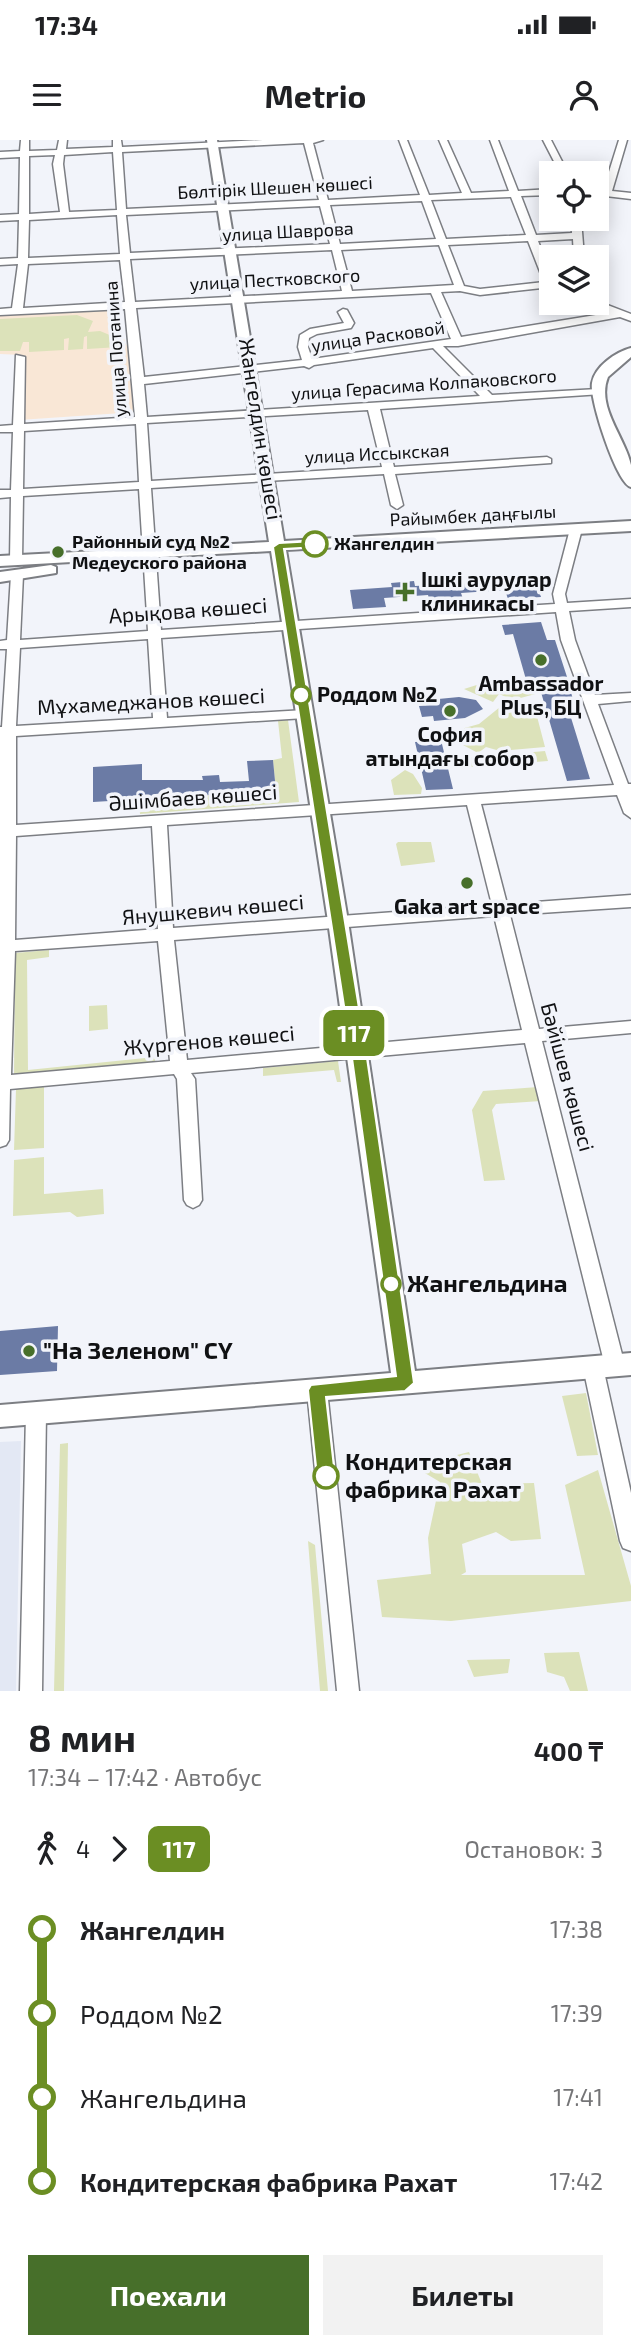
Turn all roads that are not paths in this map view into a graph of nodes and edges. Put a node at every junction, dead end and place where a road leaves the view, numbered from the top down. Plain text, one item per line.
1 (24, 140) edge
2 (63, 140) edge
3 (319, 140) edge
4 (402, 140) edge
5 (443, 140) edge
6 (495, 140) edge
7 (547, 140) edge
8 (623, 140) edge
9 (282, 141) edge
10 (307, 141) edge
11 (213, 142) edge
12 (171, 143) edge
13 (118, 144) edge
14 (62, 152) junction
15 (25, 154) junction
16 (0, 155) edge
17 (558, 161) edge
18 (609, 175) edge
19 (539, 192) edge
20 (517, 193) junction
21 (609, 194) edge
22 (467, 195) junction
23 (631, 196) edge
24 (423, 197) junction
25 (324, 201) junction
26 (222, 206) junction
27 (122, 212) junction
28 (65, 215) junction
29 (21, 217) junction
30 (0, 218) edge
31 (577, 231) edge
32 (533, 236) junction
33 (578, 236) junction
34 (440, 240) junction
35 (578, 245) edge
36 (337, 246) junction
37 (230, 251) junction
38 (539, 253) edge
39 (126, 256) junction
40 (23, 261) junction
41 (0, 262) edge
42 (539, 285) edge
43 (460, 288) junction
44 (436, 292) junction
45 (348, 294) junction
46 (238, 299) junction
47 (131, 305) junction
48 (609, 310) edge
49 (17, 311) junction
50 (0, 312) edge
51 (343, 312) dead end
52 (626, 316) edge
53 (458, 343) junction
54 (438, 347) junction
55 (631, 352) edge
56 (20, 357) dead end
57 (309, 365) junction
58 (250, 371) junction
59 (139, 381) junction
60 (598, 392) junction
61 (488, 398) junction
62 (373, 405) junction
63 (257, 413) junction
64 (139, 421) junction
65 (18, 428) junction
66 (0, 429) edge
67 (626, 457) edge
68 (547, 461) dead end
69 (388, 470) junction
70 (267, 478) junction
71 (631, 483) edge
72 (144, 486) junction
73 (16, 493) junction
74 (0, 494) edge
75 (397, 505) dead end
76 (627, 525) edge
77 (576, 529) junction
78 (279, 547) junction
79 (149, 555) junction
80 (113, 559) junction
81 (11, 566) edge
82 (0, 570) edge
83 (0, 577) edge
84 (631, 603) edge
85 (562, 608) junction
86 (290, 625) junction
87 (153, 634) junction
88 (7, 644) edge
89 (631, 697) edge
90 (590, 700) junction
91 (305, 714) junction
92 (160, 722) junction
93 (4, 732) edge
94 (627, 789) edge
95 (473, 800) junction
96 (318, 810) junction
97 (631, 813) edge
98 (159, 822) junction
99 (9, 831) junction
100 (3, 888) edge
101 (631, 901) edge
102 (499, 911) junction
103 (338, 921) junction
104 (166, 936) junction
105 (7, 946) junction
106 (631, 1027) edge
107 (533, 1036) junction
108 (358, 1051) junction
109 (180, 1067) junction
110 (1, 1083) edge
111 (0, 1140) edge
112 (193, 1200) dead end
113 (613, 1366) edge
114 (405, 1383) junction
115 (317, 1390) junction
116 (36, 1413) junction
117 (0, 1416) edge
118 (631, 1541) edge
119 (31, 1691) edge
120 (348, 1691) edge

1 - 15 street
2 - 14 street
3 - 10 street
4 - 24 street
5 - 22 street
6 - 20 street
7 - 17 street
8 - 18 street
9 - 10 street
9 - 11 street
10 - 25 street
11 - 12 street
11 - 26 main road, Жангелдин көшесі
12 - 13 street
13 - 14 street
13 - 27 street, улица Потанина
14 - 15 street
14 - 28 street
15 - 16 street
15 - 29 street
19 - 20 street, Бөлтірік Шешен көшесі
20 - 22 street, Бөлтірік Шешен көшесі
20 - 32 street
21 - 23 street
22 - 24 street, Бөлтірік Шешен көшесі
24 - 25 street, Бөлтірік Шешен көшесі
24 - 34 street
25 - 26 street, Бөлтірік Шешен көшесі
25 - 36 street
26 - 27 street, Бөлтірік Шешен көшесі
26 - 37 main road, Жангелдин көшесі
27 - 28 street, Бөлтірік Шешен көшесі
27 - 39 street, улица Потанина
28 - 29 street, Бөлтірік Шешен көшесі
29 - 30 street, Бөлтірік Шешен көшесі
29 - 40 street
31 - 33 street
32 - 33 street, улица Шаврова
32 - 34 street, улица Шаврова
32 - 38 street
33 - 35 street
34 - 36 street, улица Шаврова
34 - 43 street
36 - 37 street, улица Шаврова
36 - 45 street
37 - 39 street, улица Шаврова
37 - 46 main road, Жангелдин көшесі
39 - 40 street, улица Шаврова
39 - 47 street, улица Потанина
40 - 41 street, улица Шаврова
40 - 49 street
42 - 43 street, улица Пестковского
43 - 44 street, улица Пестковского
44 - 45 street, улица Пестковского
44 - 53 street
45 - 46 street, улица Пестковского
46 - 47 street, улица Пестковского
46 - 58 main road, Жангелдин көшесі
47 - 49 street, улица Пестковского
47 - 59 street, улица Потанина
48 - 52 street
49 - 50 street, улица Пестковского
51 - 57 street
52 - 53 street, улица Расковой
53 - 54 street, улица Расковой
54 - 57 street, улица Расковой
54 - 61 street
55 - 60 main road
56 - 65 street
57 - 58 street, улица Расковой
58 - 59 street, улица Расковой
58 - 63 main road, Жангелдин көшесі
59 - 64 street, улица Потанина
60 - 61 street, улица Герасима Колпаковского
60 - 67 main road
61 - 62 street, улица Герасима Колпаковского
62 - 63 street, улица Герасима Колпаковского
62 - 69 street
63 - 64 street, улица Герасима Колпаковского
63 - 70 main road, Жангелдин көшесі
64 - 65 street, улица Герасима Колпаковского
64 - 72 street, улица Потанина
65 - 66 street, улица Герасима Колпаковского
65 - 73 street
67 - 71 main road
68 - 69 street, улица Иссыкская
69 - 70 street, улица Иссыкская
69 - 75 street
70 - 72 street, улица Иссыкская
70 - 78 main road, Жангелдин көшесі
72 - 73 street, улица Иссыкская
72 - 79 street, улица Потанина
73 - 74 street, улица Иссыкская
73 - 81 street
76 - 77 main road, Райымбек даңғылы
77 - 78 main road, Райымбек даңғылы
77 - 85 street
78 - 79 main road, Райымбек даңғылы
78 - 86 main road, Жангелдин көшесі
79 - 80 main road, Райымбек даңғылы
79 - 81 main road, Райымбек даңғылы
79 - 87 street, улица Потанина
80 - 81 main road, Райымбек даңғылы
80 - 82 main road, Райымбек даңғылы
81 - 83 main road, Райымбек даңғылы
81 - 88 street
84 - 85 street, Арықова көшесі
85 - 86 street, Арықова көшесі
85 - 90 street
86 - 87 street, Арықова көшесі
86 - 91 main road, Жангелдин көшесі
87 - 88 street, Арықова көшесі
87 - 92 street, улица Потанина
88 - 93 street
89 - 90 street
90 - 94 street
91 - 92 street, Мұхамеджанов көшесі
91 - 96 main road, Жангелдин көшесі
92 - 93 street, Мұхамеджанов көшесі
93 - 99 street
94 - 95 street, Әшімбаев көшесі
94 - 97 street
95 - 96 street, Әшімбаев көшесі
95 - 102 street, Бәйішев көшесі
96 - 98 street, Әшімбаев көшесі
96 - 103 main road, Жангелдин көшесі
98 - 99 street, Әшімбаев көшесі
98 - 104 street
99 - 100 street
100 - 105 street
101 - 102 street, Янушкевич көшесі
102 - 103 street, Янушкевич көшесі
102 - 107 street, Бәйішев көшесі
103 - 104 street, Янушкевич көшесі
103 - 108 main road, Жангелдин көшесі
104 - 105 street, Янушкевич көшесі
104 - 109 street
105 - 110 street
106 - 107 street, Жүргенов көшесі
107 - 108 street, Жүргенов көшесі
107 - 113 street, Бәйішев көшесі
108 - 109 street, Жүргенов көшесі
108 - 114 main road, Жангелдин көшесі
109 - 110 street, Жүргенов көшесі
109 - 112 street
110 - 111 street
113 - 114 main road
113 - 118 street, Бәйішев көшесі
114 - 115 main road
115 - 116 main road
115 - 120 street
116 - 117 main road
116 - 119 street

